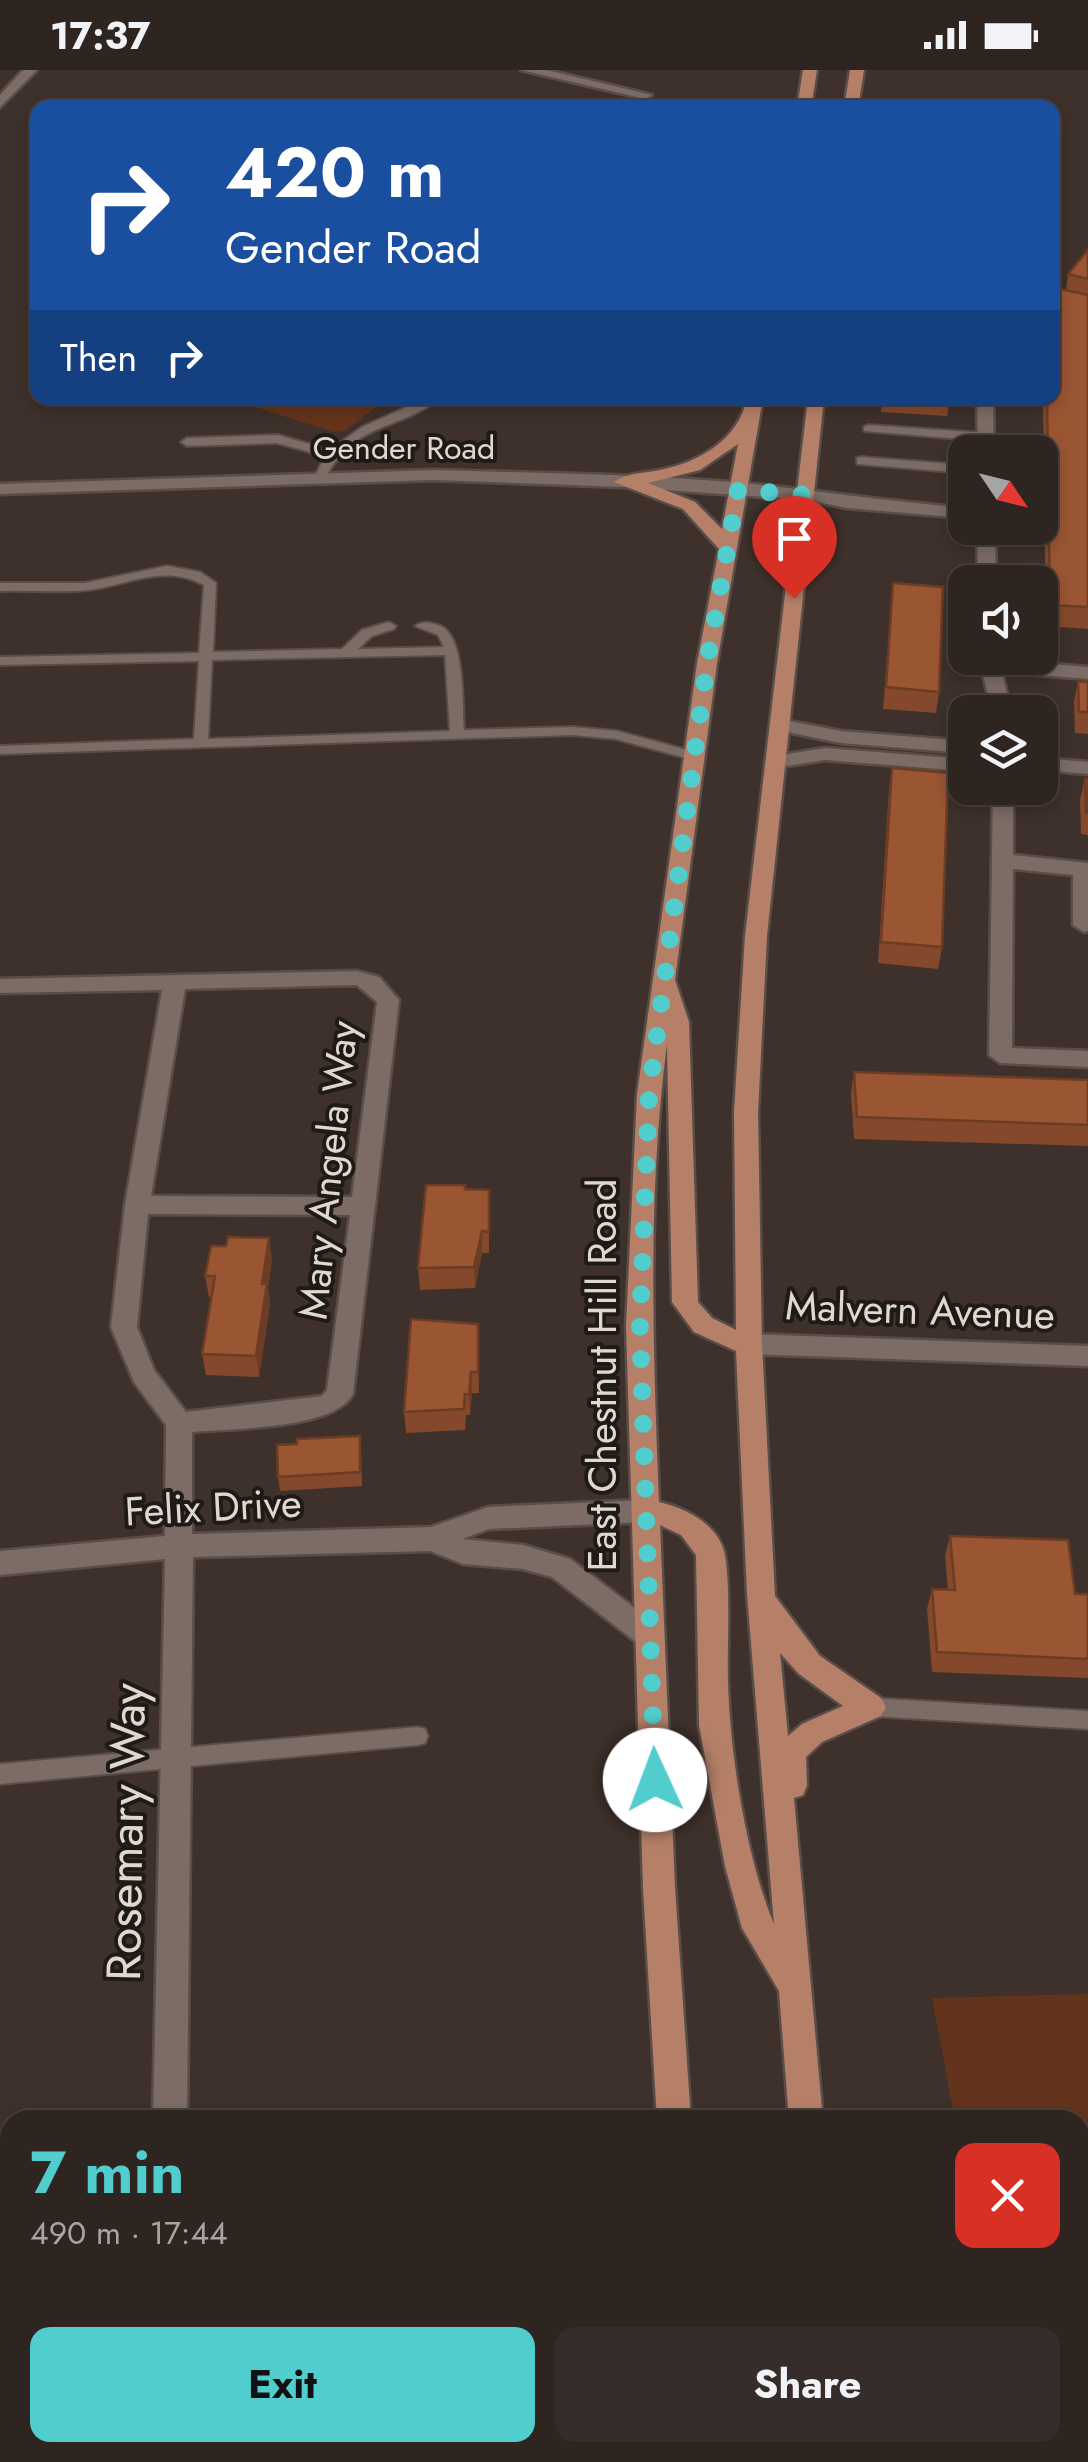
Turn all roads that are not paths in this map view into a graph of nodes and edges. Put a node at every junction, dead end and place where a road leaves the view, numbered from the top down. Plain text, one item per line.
1 (30, 70) edge
2 (528, 70) edge
3 (810, 70) edge
4 (841, 70) edge
5 (857, 70) edge
6 (645, 95) dead end
7 (805, 100) edge
8 (850, 100) edge
9 (853, 100) edge
10 (0, 103) edge
11 (421, 405) edge
12 (753, 405) edge
13 (753, 405) edge
14 (815, 405) edge
15 (985, 405) edge
16 (868, 428) dead end
17 (986, 435) edge
18 (948, 440) edge
19 (188, 442) dead end
20 (329, 454) junction
21 (861, 461) dead end
22 (948, 468) edge
23 (320, 478) junction
24 (623, 482) junction
25 (0, 489) edge
26 (738, 490) junction
27 (807, 495) junction
28 (948, 496) edge
29 (948, 512) edge
30 (728, 549) junction
31 (0, 586) edge
32 (389, 626) dead end
33 (422, 626) dead end
34 (451, 651) junction
35 (346, 652) junction
36 (208, 655) junction
37 (0, 661) edge
38 (1058, 669) edge
39 (1088, 673) edge
40 (779, 724) junction
41 (457, 736) junction
42 (201, 741) junction
43 (948, 746) edge
44 (0, 750) edge
45 (694, 756) junction
46 (775, 762) junction
47 (948, 764) edge
48 (1058, 766) edge
49 (1088, 768) edge
50 (1003, 805) edge
51 (1002, 861) junction
52 (1085, 869) edge
53 (1084, 925) dead end
54 (664, 970) junction
55 (175, 980) junction
56 (0, 986) edge
57 (1088, 1059) edge
58 (137, 1206) junction
59 (365, 1206) junction
60 (749, 1344) junction
61 (1088, 1356) edge
62 (179, 1423) junction
63 (646, 1511) junction
64 (432, 1538) junction
65 (179, 1546) junction
66 (0, 1563) edge
67 (761, 1594) junction
68 (650, 1636) junction
69 (871, 1708) junction
70 (1088, 1720) edge
71 (418, 1736) dead end
72 (178, 1758) junction
73 (0, 1774) edge
74 (793, 1984) junction
75 (170, 2110) edge
76 (674, 2110) edge
77 (805, 2110) edge

1 - 10 street
2 - 6 street
3 - 7 main road
4 - 8 main road
5 - 9 main road
11 - 20 lane
12 - 24 main road
13 - 26 main road, East Chestnut Hill Road
14 - 27 main road
15 - 17 street
16 - 18 lane
19 - 20 lane
20 - 23 lane
21 - 22 lane
23 - 24 street, Gender Road
23 - 25 street, Gender Road
24 - 26 street, Gender Road
24 - 30 main road
26 - 27 street, Gender Road
26 - 30 main road, East Chestnut Hill Road
27 - 28 street
27 - 29 street
27 - 40 main road
30 - 45 main road, East Chestnut Hill Road
31 - 36 lane
32 - 35 lane
33 - 34 lane
34 - 35 lane
34 - 41 lane
35 - 36 lane
36 - 37 lane
36 - 42 lane
38 - 39 street
40 - 43 street
40 - 46 main road
41 - 42 lane
41 - 45 lane
42 - 44 lane
45 - 54 main road, East Chestnut Hill Road
46 - 47 street
46 - 60 main road
48 - 49 street
50 - 51 street
51 - 52 street
51 - 57 street
52 - 53 street
54 - 60 main road
54 - 63 main road, East Chestnut Hill Road
55 - 56 street, Mary Angela Way
55 - 58 street
55 - 59 street, Mary Angela Way
58 - 59 street
58 - 62 street
59 - 62 street, Mary Angela Way
60 - 61 street, Malvern Avenue
60 - 67 main road
62 - 65 street
63 - 64 street, Felix Drive
63 - 68 main road, East Chestnut Hill Road
63 - 74 main road
64 - 65 street, Felix Drive
64 - 68 street, Felix Drive
65 - 66 street, Felix Drive
65 - 72 street, Rosemary Way
67 - 69 main road
67 - 74 main road
68 - 76 main road, East Chestnut Hill Road
69 - 70 lane
69 - 74 main road
71 - 72 lane
72 - 73 lane
72 - 75 street, Rosemary Way
74 - 77 main road

